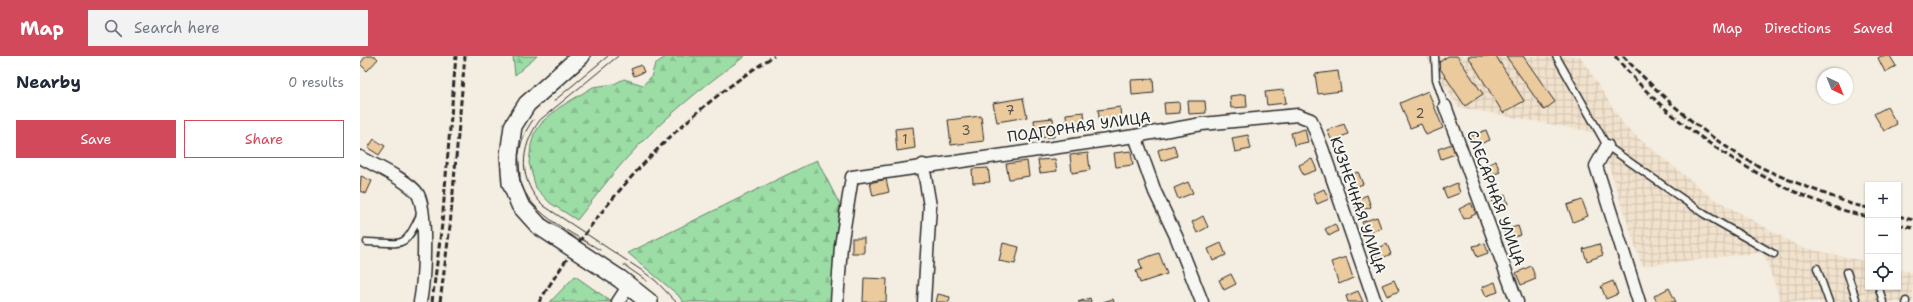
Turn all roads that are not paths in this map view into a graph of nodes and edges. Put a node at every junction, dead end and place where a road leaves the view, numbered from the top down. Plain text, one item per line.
1 (580, 56) edge
2 (1435, 56) edge
3 (1556, 56) edge
4 (1445, 106) joint
5 (1310, 120) joint
6 (1135, 136) junction
7 (1607, 146) junction
8 (360, 157) edge
9 (923, 165) junction
10 (423, 208) junction
11 (367, 242) dead end
12 (1774, 254) dead end
13 (1817, 268) dead end
14 (1847, 272) dead end
15 (624, 282) junction
16 (1880, 290) edge
17 (420, 302) edge
18 (618, 302) edge
19 (649, 302) edge
20 (837, 302) edge
21 (924, 302) edge
22 (1202, 302) edge
23 (1375, 302) edge
24 (1517, 302) edge
25 (1639, 302) edge
26 (1829, 302) edge
27 (1857, 302) edge
28 (1883, 302) edge

1 - 15 main road, bridge
2 - 4 lane
3 - 7 lane
4 - 24 street, СЛЕСАРНАЯ УЛИЦА
5 - 6 street, ПОДГОРНАЯ УЛИЦА
5 - 23 street, КУЗНЕЧНАЯ УЛИЦА
6 - 9 street, ПОДГОРНАЯ УЛИЦА
6 - 22 street
7 - 12 lane
7 - 25 street
8 - 10 street
9 - 20 street, ПОДГОРНАЯ УЛИЦА
9 - 21 street
10 - 11 lane
10 - 17 street
13 - 26 lane
14 - 27 lane
15 - 18 street
15 - 19 main road
16 - 28 lane

